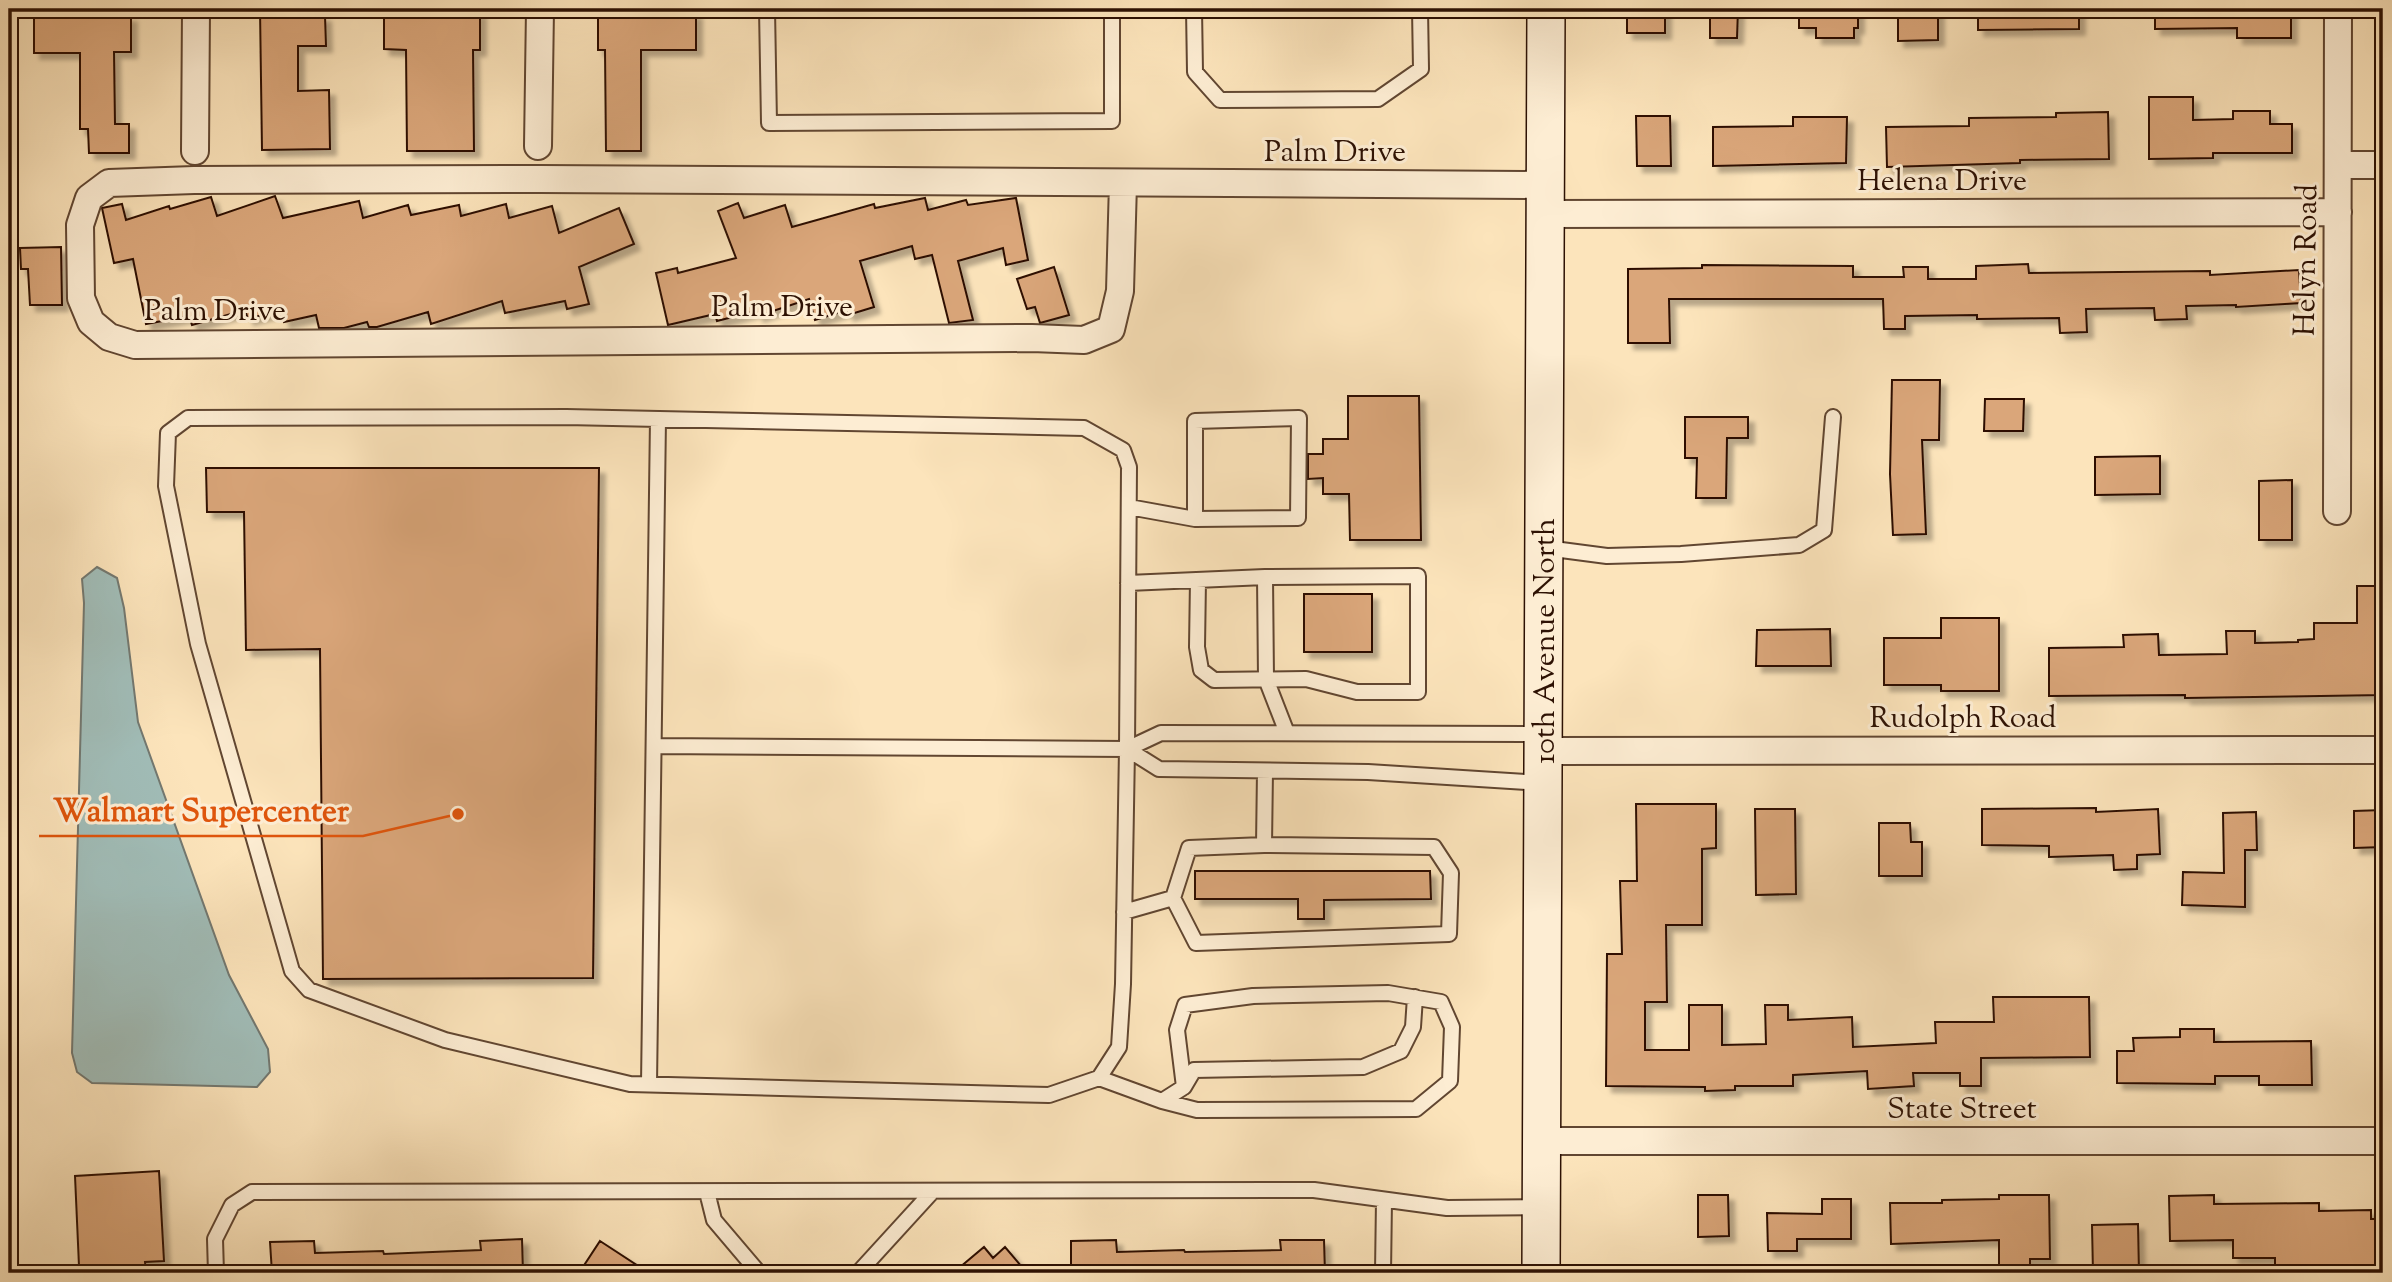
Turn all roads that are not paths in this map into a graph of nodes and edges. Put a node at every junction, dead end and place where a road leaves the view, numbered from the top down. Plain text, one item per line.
1 (196, 9) edge
2 (540, 9) edge
3 (767, 9) edge
4 (1112, 9) edge
5 (1194, 9) edge
6 (1420, 9) edge
7 (1546, 9) edge
8 (2338, 9) edge
9 (538, 146) dead end
10 (195, 151) dead end
11 (2339, 165) junction
12 (2383, 165) edge
13 (1123, 183) junction
14 (1546, 200) junction
15 (2338, 212) junction
16 (1833, 417) dead end
17 (658, 419) junction
18 (1129, 507) junction
19 (2337, 512) dead end
20 (1195, 519) junction
21 (1544, 548) junction
22 (1265, 577) junction
23 (1198, 580) junction
24 (1128, 583) junction
25 (1266, 680) junction
26 (1287, 733) junction
27 (654, 746) junction
28 (1127, 749) junction
29 (2383, 750) edge
30 (1543, 756) junction
31 (1265, 771) junction
32 (1264, 845) junction
33 (1172, 898) junction
34 (1124, 912) junction
35 (1415, 997) junction
36 (1099, 1078) junction
37 (649, 1084) junction
38 (1184, 1087) junction
39 (1163, 1101) junction
40 (1541, 1141) junction
41 (2383, 1141) edge
42 (707, 1192) junction
43 (932, 1192) junction
44 (1384, 1200) junction
45 (1541, 1207) junction
46 (216, 1273) edge
47 (759, 1273) edge
48 (858, 1273) edge
49 (1383, 1273) edge
50 (1541, 1273) edge

1 - 10 street
2 - 9 street
3 - 4 lane
5 - 6 lane
7 - 14 street, 10th Avenue North
8 - 11 street, Helyn Road
11 - 12 street
11 - 15 street, Helyn Road
13 - 13 street, Palm Drive
13 - 14 street, Palm Drive
14 - 15 street, Helena Drive
14 - 21 street, 10th Avenue North
15 - 19 street, Helyn Road
16 - 21 lane
17 - 18 lane
17 - 27 lane
17 - 37 lane
18 - 20 lane
18 - 24 lane
20 - 20 lane
21 - 30 street, 10th Avenue North
22 - 23 lane
22 - 25 lane
22 - 25 lane
23 - 24 lane
23 - 25 lane
24 - 28 lane
25 - 26 lane
26 - 28 lane
26 - 30 lane
27 - 28 lane
27 - 37 lane
28 - 31 lane
28 - 34 lane
29 - 30 street, Rudolph Road
30 - 31 lane
30 - 40 street, 10th Avenue North
31 - 32 lane
32 - 33 lane
32 - 33 lane
33 - 34 lane
34 - 36 lane
35 - 38 lane
35 - 38 lane
35 - 39 lane
36 - 37 lane
36 - 39 lane
38 - 39 lane
40 - 41 street, State Street
40 - 45 street, 10th Avenue North
42 - 43 lane
42 - 46 lane
42 - 47 lane
43 - 44 lane
43 - 48 lane
44 - 45 lane
44 - 49 lane
45 - 50 street, 10th Avenue North

